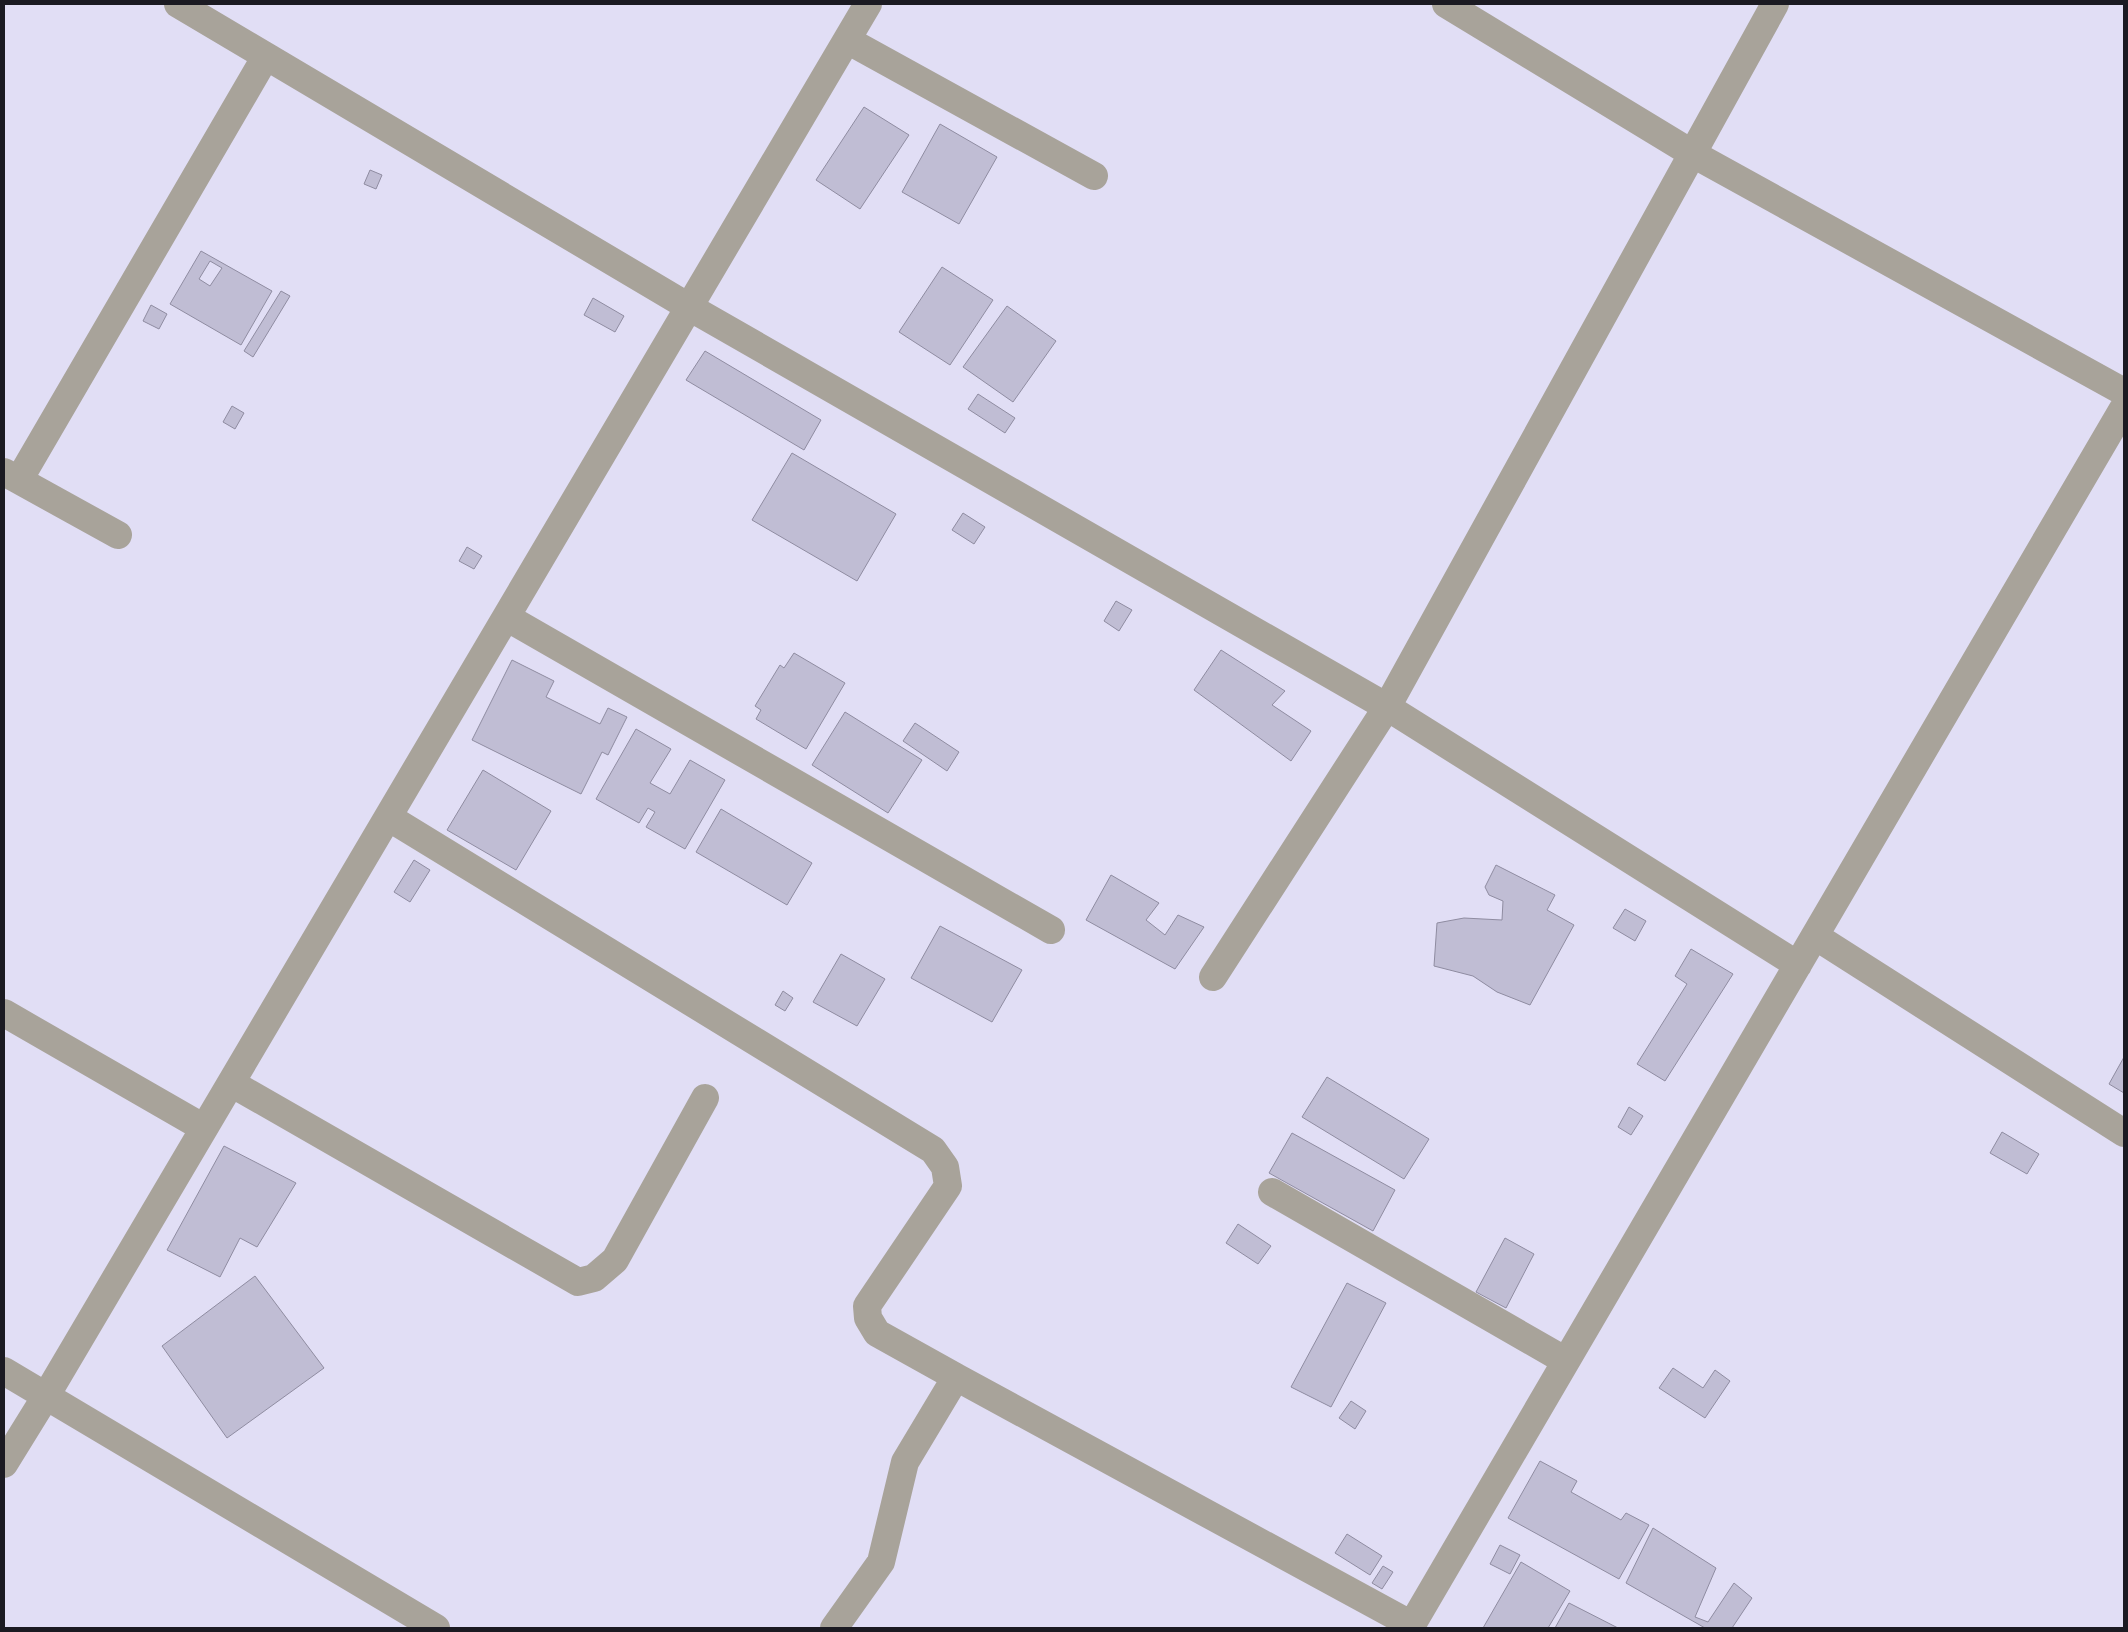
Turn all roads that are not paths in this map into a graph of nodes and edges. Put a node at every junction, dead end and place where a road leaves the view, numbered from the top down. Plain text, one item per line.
1 (178, 4) edge
2 (868, 4) edge
3 (1446, 4) edge
4 (1775, 4) edge
5 (847, 40) junction
6 (266, 56) junction
7 (1693, 154) junction
8 (1094, 176) dead end
9 (689, 307) junction
10 (2124, 392) edge
11 (2124, 407) edge
12 (11, 476) edge
13 (118, 535) dead end
14 (506, 617) junction
15 (1387, 707) junction
16 (388, 817) junction
17 (1051, 930) dead end
18 (1815, 936) junction
19 (1798, 965) junction
20 (1213, 977) dead end
21 (4, 1013) edge
22 (231, 1083) junction
23 (704, 1098) dead end
24 (204, 1128) junction
25 (2124, 1133) edge
26 (1272, 1192) dead end
27 (1566, 1362) junction
28 (4, 1371) edge
29 (956, 1377) junction
30 (46, 1396) junction
31 (4, 1464) edge
32 (1411, 1626) edge
33 (436, 1628) edge
34 (834, 1628) edge

1 - 6 street
2 - 5 street
3 - 7 street
4 - 7 street
5 - 8 street
5 - 9 street
6 - 9 street
6 - 12 street
7 - 10 street
7 - 15 street
9 - 14 street
9 - 15 street
11 - 18 street
12 - 13 street
14 - 16 street
14 - 17 street
15 - 19 street
15 - 20 street
16 - 22 street
16 - 29 street
18 - 19 street
18 - 25 street
19 - 27 street
21 - 24 street
22 - 23 street
22 - 24 street
24 - 30 street
26 - 27 street
27 - 32 street
28 - 30 street
29 - 32 street
29 - 34 street
30 - 31 street
30 - 33 street

